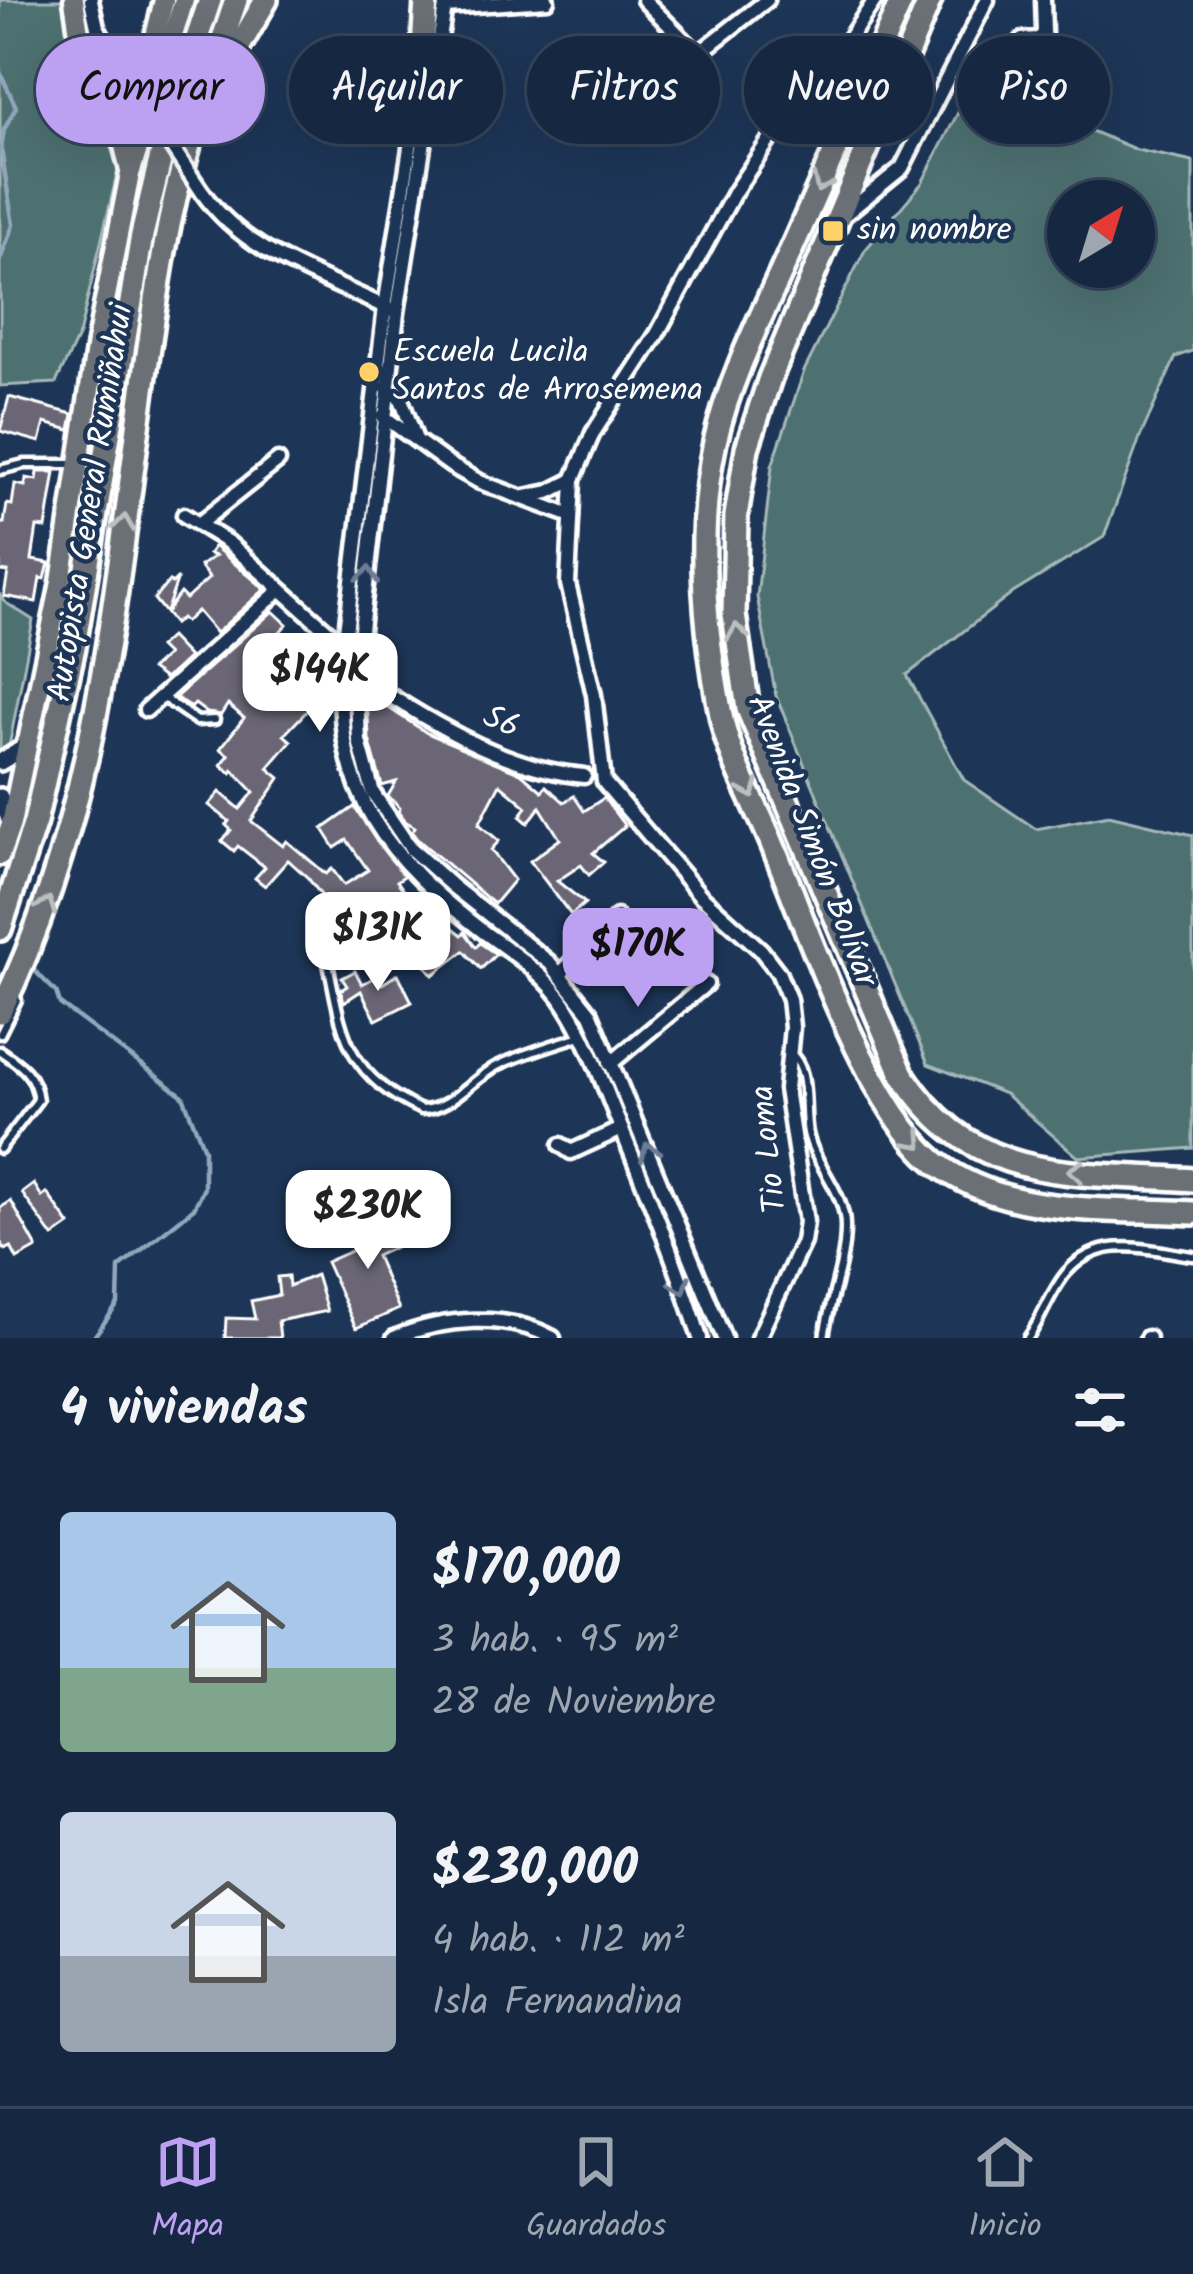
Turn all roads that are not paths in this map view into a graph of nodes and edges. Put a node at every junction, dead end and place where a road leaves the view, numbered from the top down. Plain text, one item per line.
1 (74, 0) edge
2 (92, 0) edge
3 (164, 0) edge
4 (184, 0) edge
5 (210, 0) edge
6 (236, 0) edge
7 (266, 0) edge
8 (548, 0) edge
9 (644, 0) edge
10 (767, 0) edge
11 (874, 0) edge
12 (902, 0) edge
13 (930, 0) edge
14 (987, 0) edge
15 (1043, 0) edge
16 (439, 2) edge
17 (440, 32) junction
18 (155, 36) edge
19 (172, 36) edge
20 (224, 36) edge
21 (245, 36) edge
22 (430, 36) edge
23 (438, 36) edge
24 (1042, 36) edge
25 (139, 144) edge
26 (188, 144) edge
27 (412, 144) edge
28 (130, 174) junction
29 (838, 219) junction
30 (391, 310) junction
31 (384, 386) junction
32 (373, 407) junction
33 (387, 418) junction
34 (417, 441) junction
35 (278, 461) dead end
36 (80, 464) junction
37 (0, 470) edge
38 (573, 480) junction
39 (523, 497) junction
40 (184, 515) dead end
41 (571, 516) junction
42 (200, 523) junction
43 (280, 590) junction
44 (345, 646) junction
45 (359, 658) junction
46 (342, 664) junction
47 (356, 674) junction
48 (161, 696) junction
49 (146, 710) dead end
50 (215, 720) dead end
51 (31, 732) junction
52 (0, 762) edge
53 (584, 776) dead end
54 (0, 797) edge
55 (11, 824) junction
56 (0, 855) edge
57 (617, 917) dead end
58 (316, 919) dead end
59 (0, 929) edge
60 (561, 973) junction
61 (706, 984) dead end
62 (13, 986) junction
63 (0, 1012) edge
64 (0, 1034) edge
65 (583, 1036) junction
66 (0, 1051) edge
67 (790, 1053) junction
68 (613, 1062) junction
69 (598, 1073) junction
70 (622, 1129) junction
71 (561, 1144) dead end
72 (0, 1149) edge
73 (1193, 1180) edge
74 (1193, 1213) edge
75 (677, 1221) junction
76 (660, 1226) junction
77 (1193, 1256) edge
78 (394, 1338) edge
79 (553, 1338) edge
80 (700, 1338) edge
81 (724, 1338) edge
82 (758, 1338) edge
83 (824, 1338) edge
84 (1028, 1338) edge

1 - 28 main road
2 - 30 street, bridge
3 - 18 main road
4 - 19 main road
5 - 59 highway, Autopista General Rumiñahui
6 - 20 highway, Autopista General Rumiñahui
7 - 21 highway
8 - 16 street
9 - 10 street
11 - 38 street
12 -> 74 highway, Avenida Simón Bolívar
13 - 29 highway, Avenida Simón Bolívar
14 - 29 street
15 - 24 street
16 - 17 street
16 - 22 highway
17 - 23 street
17 - 30 street
25 - 28 main road
62 -> 26 highway, Autopista General Rumiñahui
27 - 30 street
28 - 36 main road
73 -> 29 highway, Avenida Simón Bolívar
30 - 31 street
31 - 32 street
31 - 33 street
31 - 34 street
32 - 33 street
32 - 44 street
33 - 34 street
45 -> 33 street
34 - 39 street
35 - 42 street
36 - 37 lane
36 - 51 main road
38 - 39 street
38 - 41 street, Tio Loma
39 - 41 street
40 - 42 street
41 - 67 street, Tio Loma
42 - 43 street
43 - 44 street
43 - 48 street
44 - 45 street
44 - 46 street
45 - 47 street
46 - 47 street, S6
46 - 65 street
47 - 53 street, S6
47 - 60 street
48 - 49 street
48 - 50 lane
51 - 52 street
51 - 55 main road
54 - 55 street
55 - 56 main road
57 - 60 street
58 - 65 lane
60 - 68 street
61 - 68 street
62 - 63 highway, Autopista General Rumiñahui
62 - 64 lane
65 - 69 street
66 - 72 lane
67 - 82 street, Tio Loma
67 - 83 lane
68 - 69 street
75 -> 68 street
69 - 70 street
70 - 71 street
70 - 76 street
75 - 76 street
75 - 81 street
76 -> 80 street
77 - 84 lane
78 - 79 street

